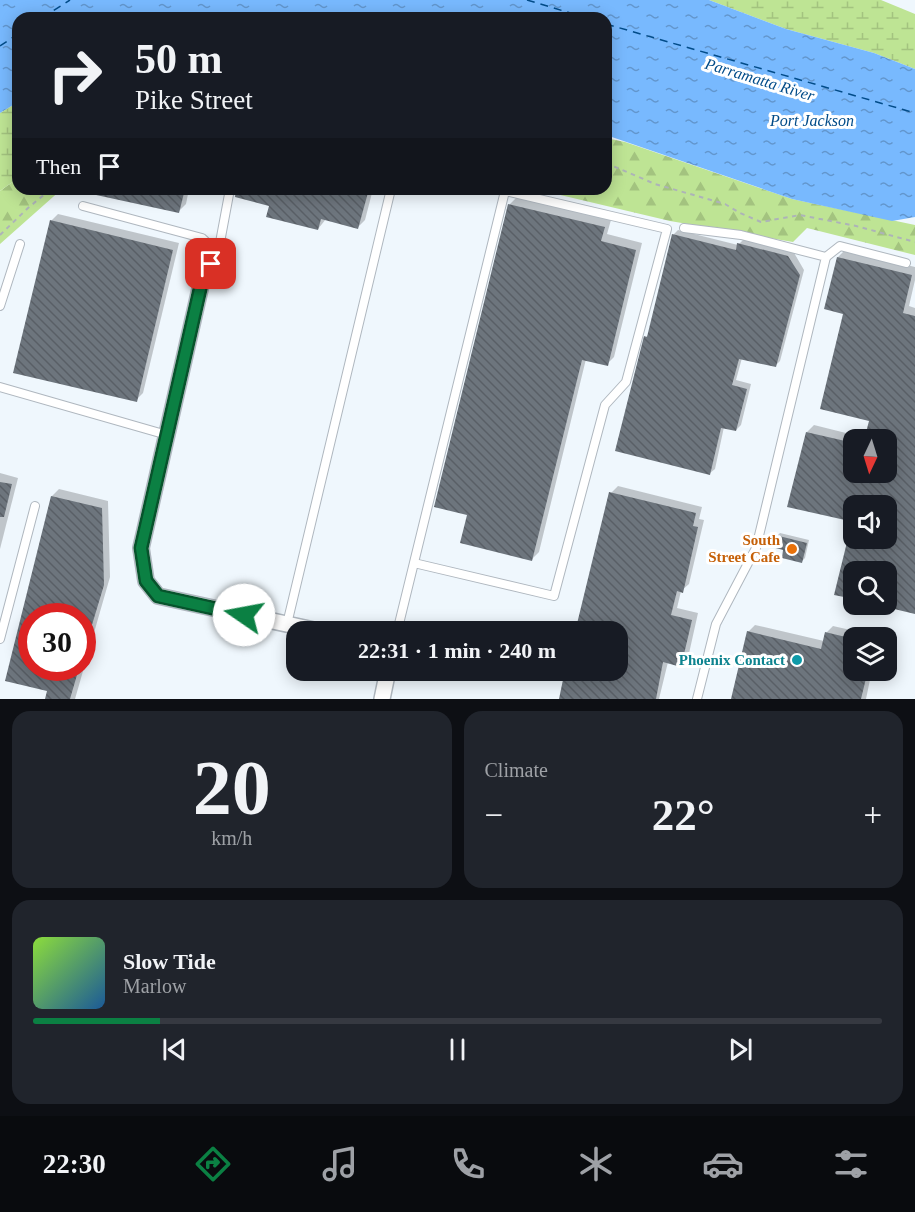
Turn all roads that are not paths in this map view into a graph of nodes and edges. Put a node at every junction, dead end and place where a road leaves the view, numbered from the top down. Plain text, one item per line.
1 (229, 195) edge
2 (390, 195) edge
3 (504, 195) edge
4 (522, 195) edge
5 (83, 206) dead end
6 (684, 228) dead end
7 (20, 244) dead end
8 (218, 253) junction
9 (826, 257) junction
10 (906, 263) dead end
11 (0, 306) edge
12 (0, 387) edge
13 (167, 435) junction
14 (35, 506) dead end
15 (414, 563) junction
16 (288, 621) edge
17 (400, 621) edge
18 (286, 624) edge
19 (0, 639) edge
20 (386, 681) edge
21 (382, 699) edge
22 (697, 699) edge

1 - 8 lane
2 - 16 lane
3 - 15 lane
4 - 15 lane
5 - 8 lane
6 - 9 lane
7 - 11 lane
8 - 13 street
9 - 10 lane
9 - 22 lane
12 - 13 lane
13 - 18 street
14 - 19 lane
15 - 17 lane
20 - 21 street

